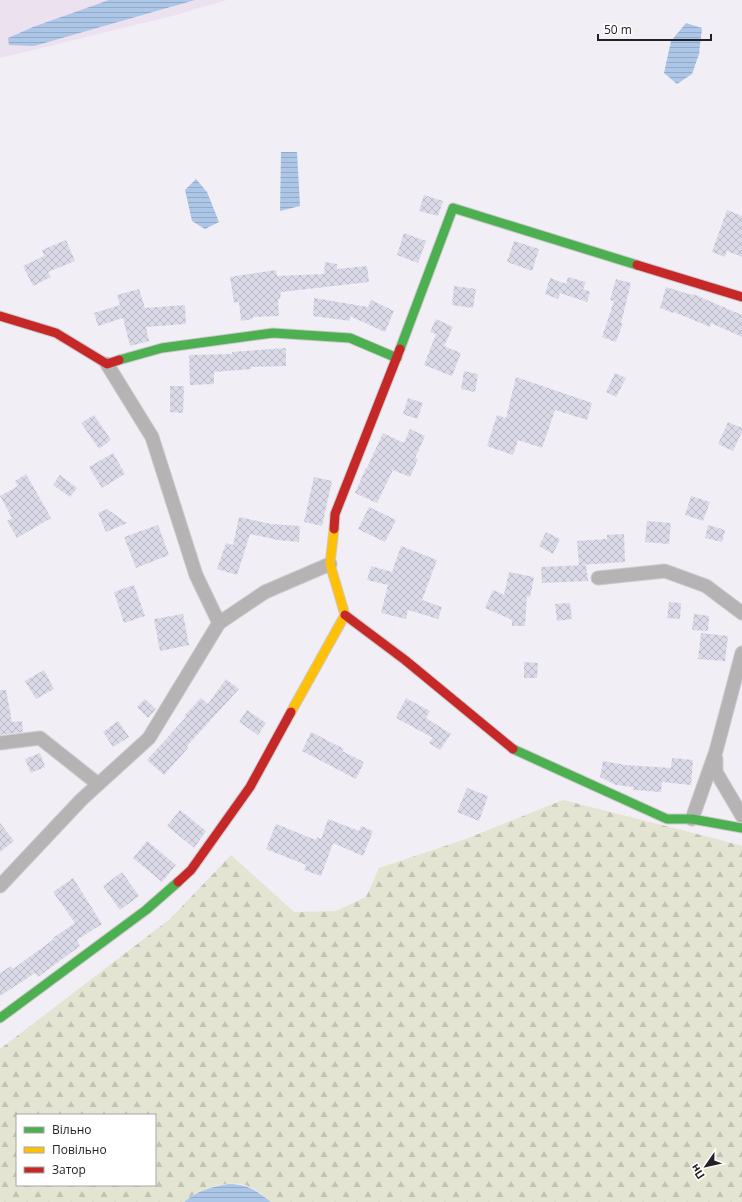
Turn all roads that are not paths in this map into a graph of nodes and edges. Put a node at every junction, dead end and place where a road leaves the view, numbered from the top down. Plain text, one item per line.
1 (742, 297) edge
2 (0, 316) edge
3 (397, 358) junction
4 (107, 364) junction
5 (330, 564) junction
6 (598, 578) dead end
7 (742, 613) edge
8 (345, 615) junction
9 (219, 623) junction
10 (742, 653) edge
11 (0, 743) edge
12 (716, 751) junction
13 (98, 784) junction
14 (742, 816) edge
15 (692, 819) junction
16 (742, 828) edge
17 (0, 886) edge
18 (0, 1018) edge

1 - 3 street
2 - 4 street
3 - 4 street
3 - 5 street
4 - 9 street
5 - 8 street
5 - 9 street
6 - 7 street
8 - 15 street
8 - 18 street
9 - 13 street
10 - 12 street
11 - 13 street
12 - 14 street
12 - 15 street
13 - 17 street
15 - 16 street

